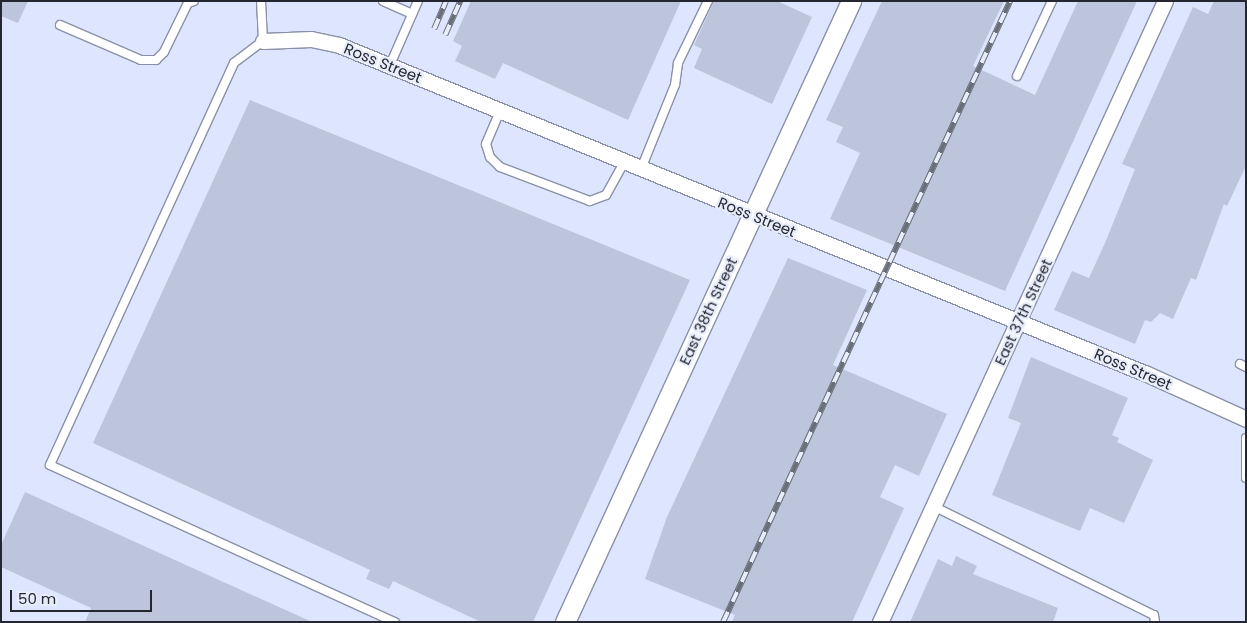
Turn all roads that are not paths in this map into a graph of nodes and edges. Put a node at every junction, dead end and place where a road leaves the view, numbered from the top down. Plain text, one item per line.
1 (194, 1) edge
2 (261, 1) edge
3 (383, 1) edge
4 (418, 1) edge
5 (708, 1) edge
6 (851, 1) edge
7 (1052, 1) edge
8 (1165, 1) edge
9 (412, 14) junction
10 (60, 25) dead end
11 (263, 41) junction
12 (390, 65) junction
13 (1017, 76) dead end
14 (500, 111) junction
15 (624, 162) junction
16 (641, 169) junction
17 (752, 215) junction
18 (1018, 323) junction
19 (1246, 419) edge
20 (1246, 438) edge
21 (1246, 478) edge
22 (933, 506) junction
23 (395, 622) edge
24 (565, 622) edge
25 (880, 622) edge
26 (1155, 622) edge

1 - 10 lane
2 - 11 lane
3 - 9 lane
4 - 9 lane
5 - 16 lane
6 - 17 street, East 38th Street
7 - 13 lane
8 - 18 street, East 37th Street
9 - 12 lane
11 - 12 street, Ross Street
11 - 23 lane
12 - 14 street, Ross Street
14 - 15 street, Ross Street
14 - 15 lane
15 - 16 street, Ross Street
16 - 17 street, Ross Street
17 - 18 street, Ross Street
17 - 24 street, East 38th Street
18 - 19 street, Ross Street
18 - 22 street, East 37th Street
20 - 21 lane
22 - 25 street, East 37th Street
22 - 26 lane

